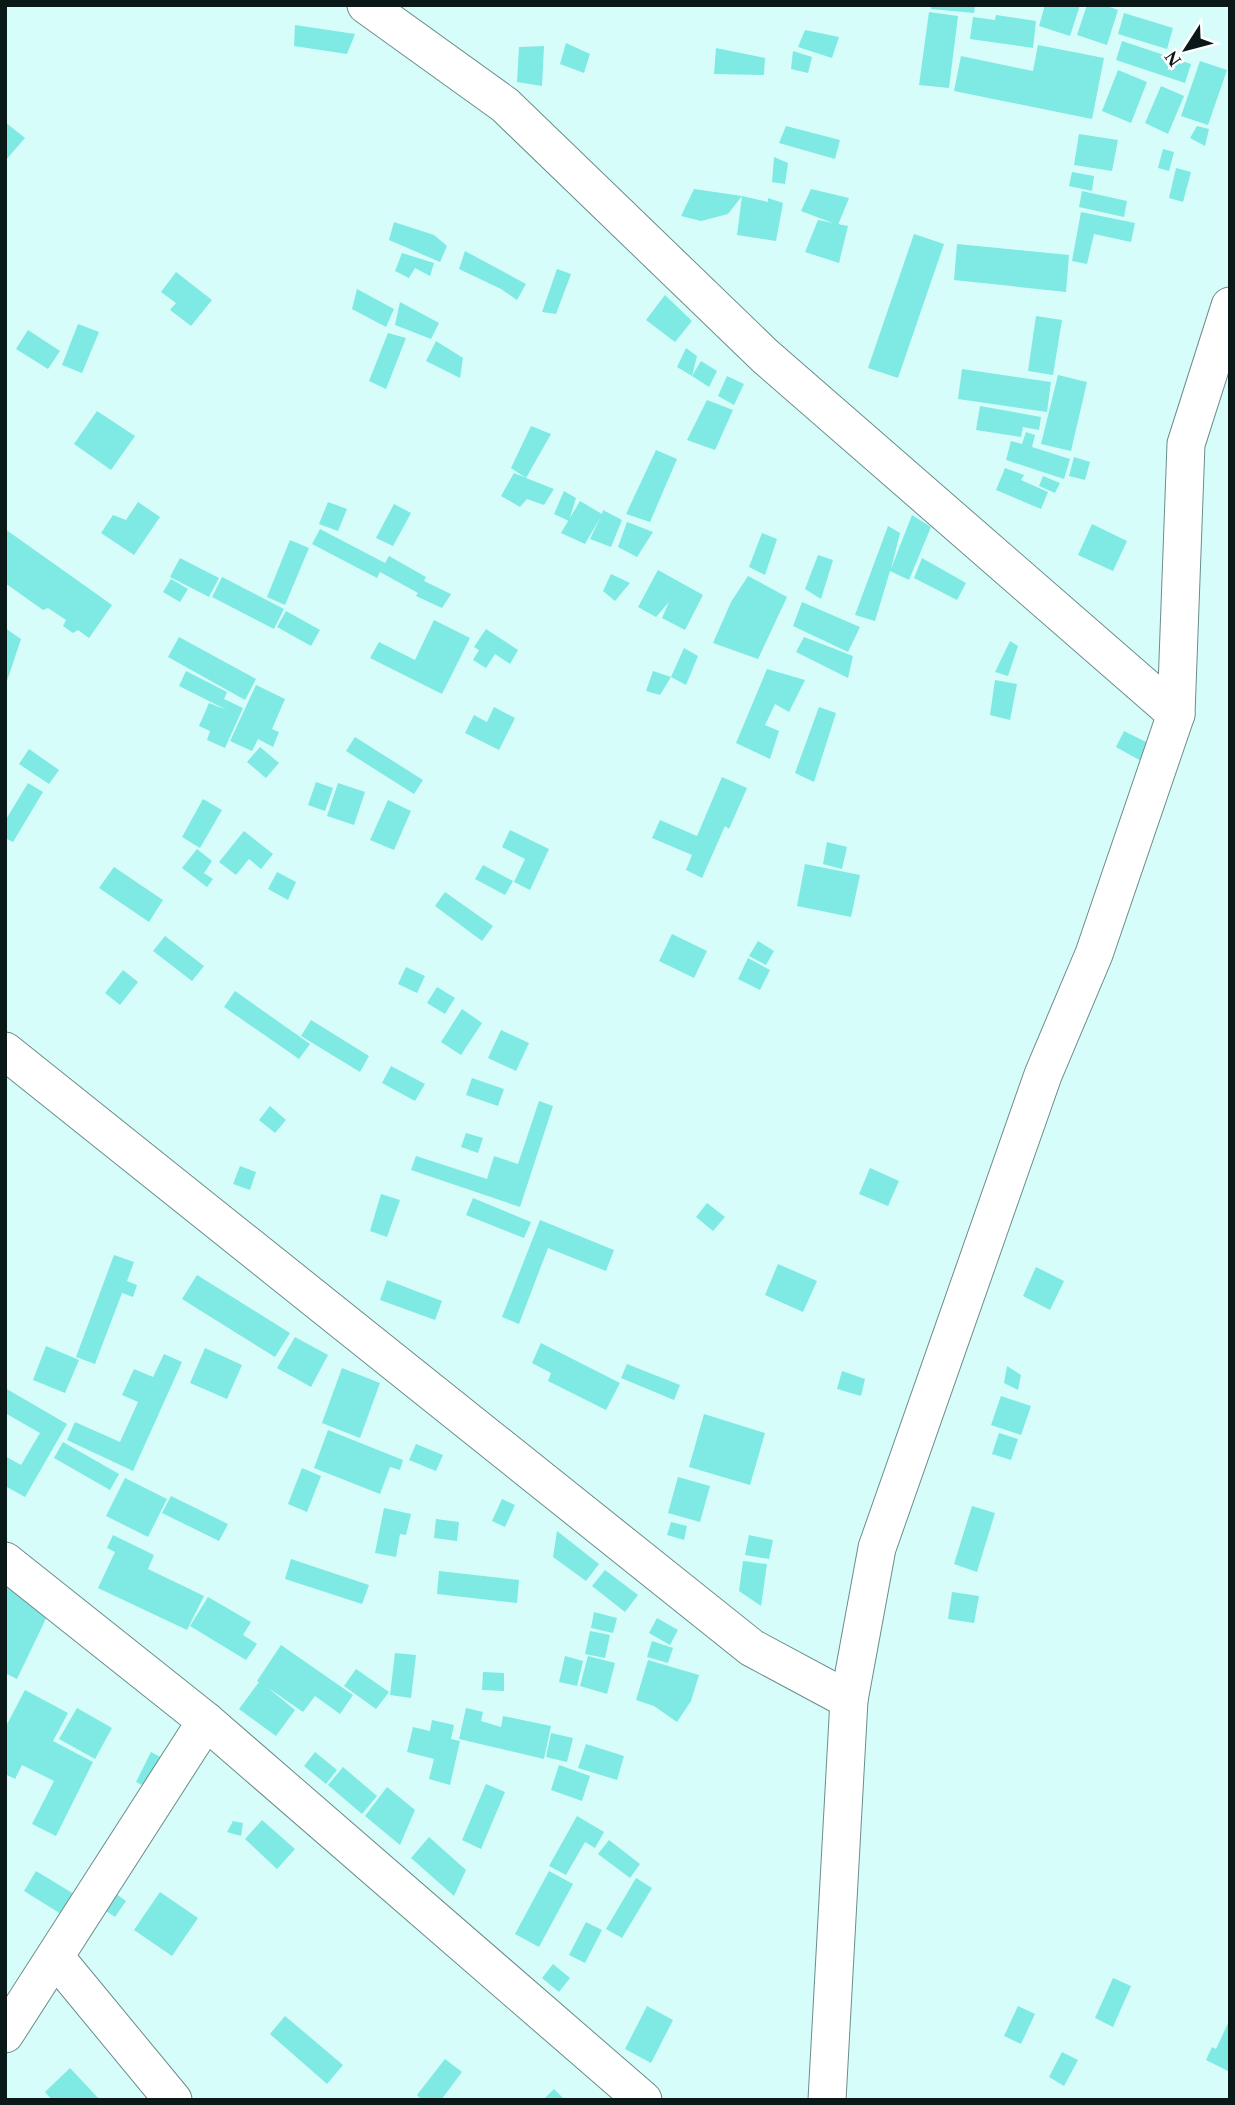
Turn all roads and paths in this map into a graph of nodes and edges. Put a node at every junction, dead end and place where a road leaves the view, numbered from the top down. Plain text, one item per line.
1 (366, 5) edge
2 (1230, 306) edge
3 (1176, 714) junction
4 (5, 1051) edge
5 (5, 1560) edge
6 (849, 1700) junction
7 (206, 1721) junction
8 (55, 1957) junction
9 (5, 2035) edge
10 (173, 2100) edge
11 (643, 2100) edge
12 (827, 2100) edge

1 - 3 street
2 - 3 street
3 - 6 street
4 - 6 street
5 - 7 street
6 - 12 street
7 - 8 street
7 - 11 street
8 - 9 street
8 - 10 street

